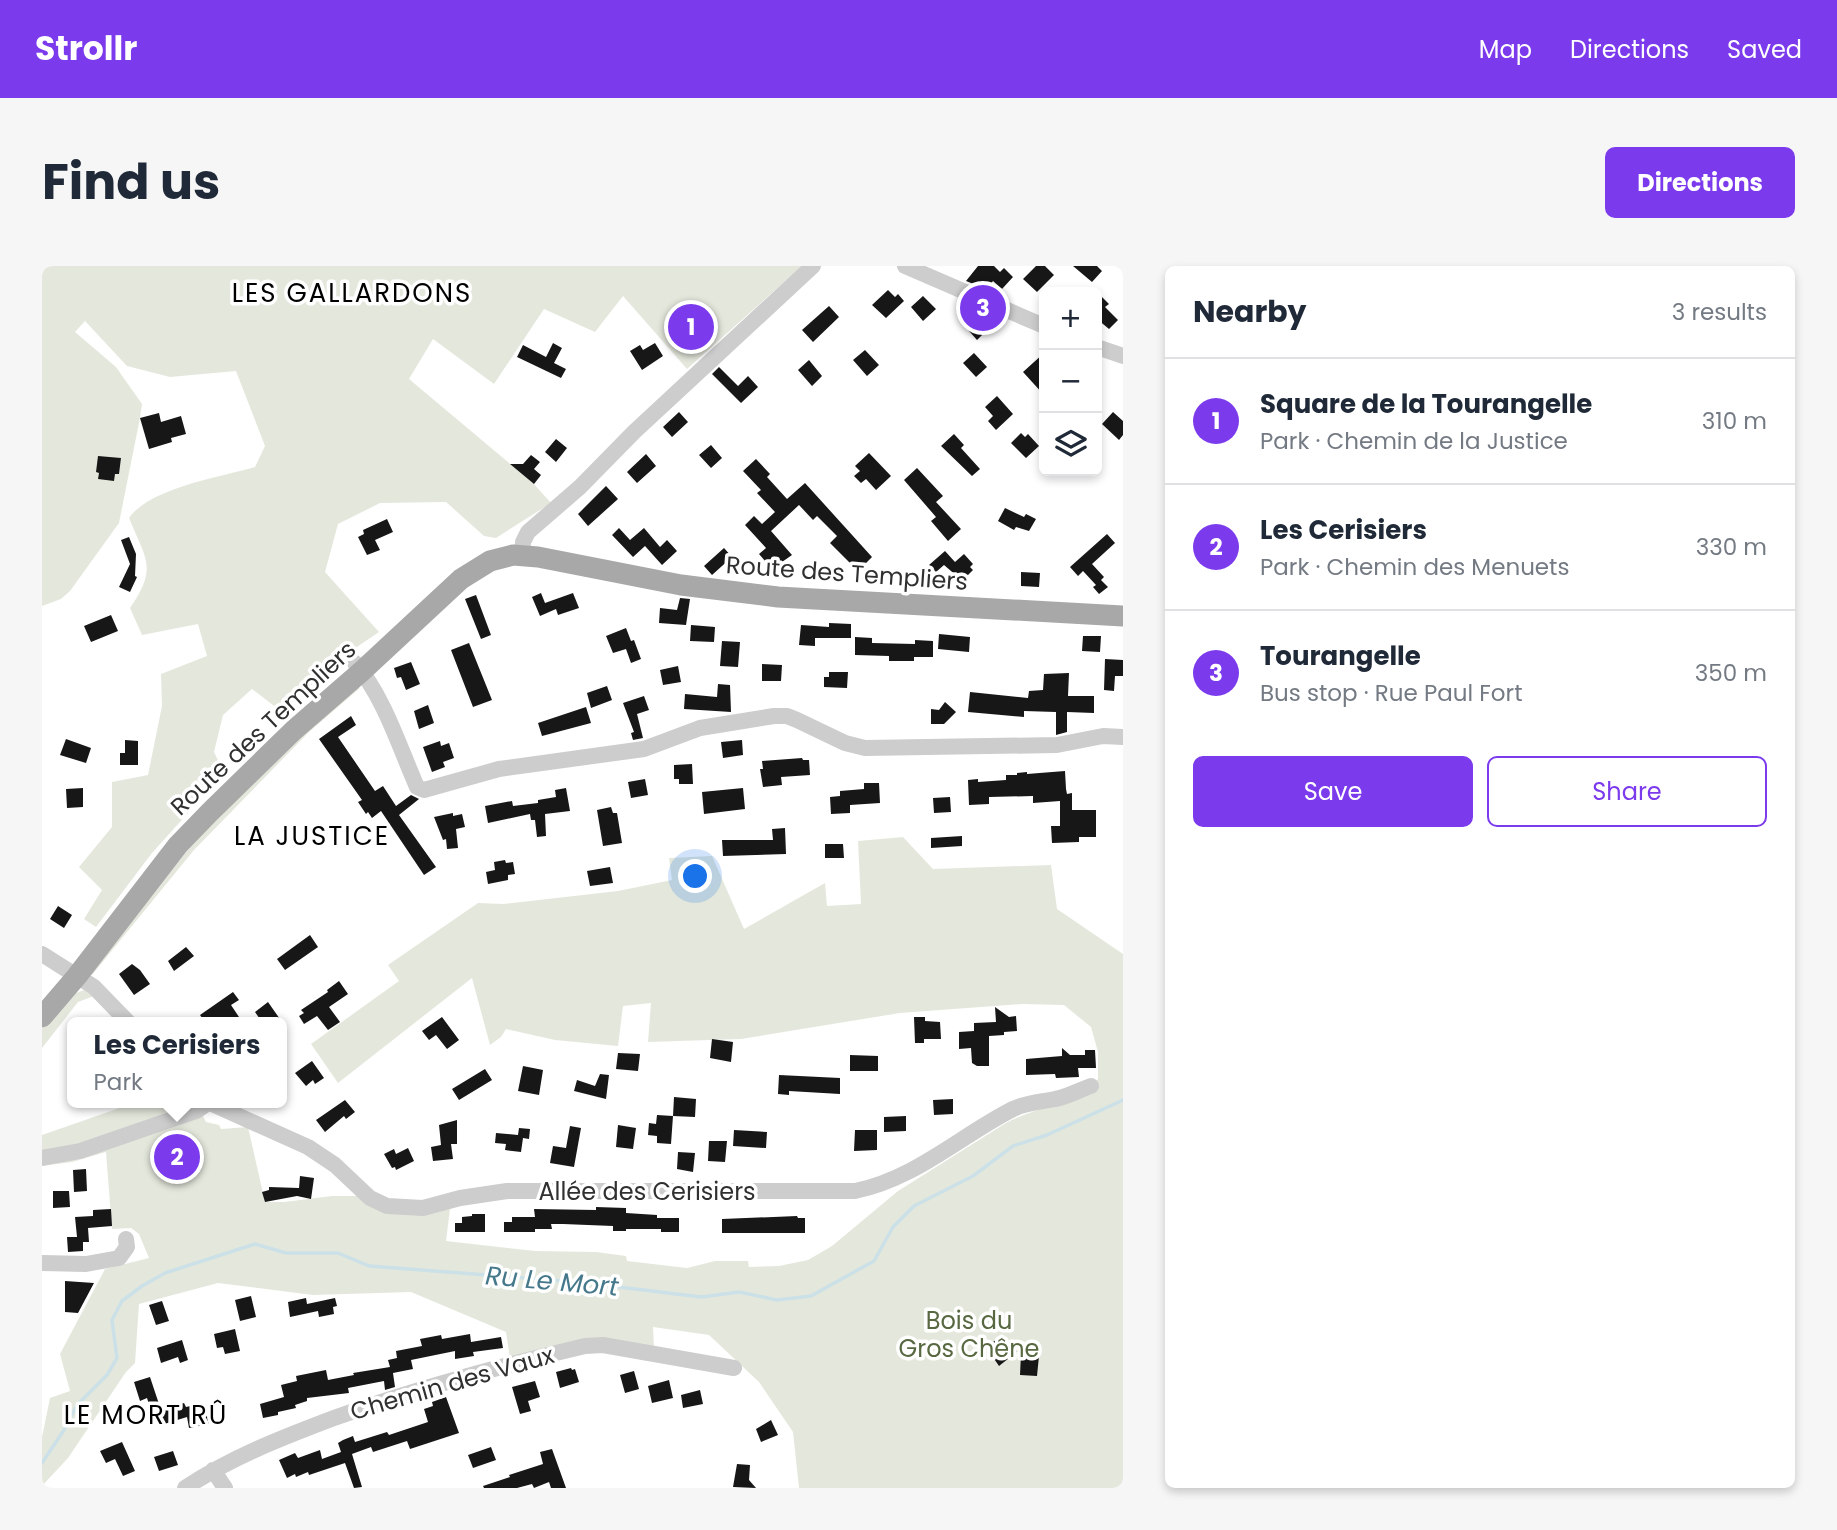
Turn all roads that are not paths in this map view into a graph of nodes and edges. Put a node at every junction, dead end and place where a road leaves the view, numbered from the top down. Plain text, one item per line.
1 (813, 266) edge
2 (905, 266) edge
3 (1039, 324) edge
4 (1102, 349) edge
5 (1123, 356) edge
6 (522, 551) junction
7 (1123, 616) edge
8 (358, 667) junction
9 (1123, 737) edge
10 (42, 954) edge
11 (72, 974) junction
12 (42, 1001) edge
13 (42, 1017) edge
14 (123, 1017) edge
15 (1091, 1086) dead end
16 (201, 1108) edge
17 (220, 1108) edge
18 (42, 1158) edge
19 (126, 1239) dead end
20 (42, 1263) edge
21 (734, 1368) dead end
22 (213, 1470) junction
23 (185, 1488) edge
24 (225, 1488) edge

1 - 6 street
2 - 3 street
4 - 5 street
6 - 7 main road, Route des Templiers
6 - 8 main road, Route des Templiers
8 - 9 street
8 - 11 main road, Route des Templiers
10 - 11 street
11 - 12 main road, Route des Templiers
11 - 13 main road, Route des Templiers
11 - 14 street
15 - 17 street, Allée des Cerisiers
16 - 18 street
19 - 20 street
21 - 22 street, Chemin des Vaux
22 - 23 street, Chemin des Vaux
22 - 24 street

